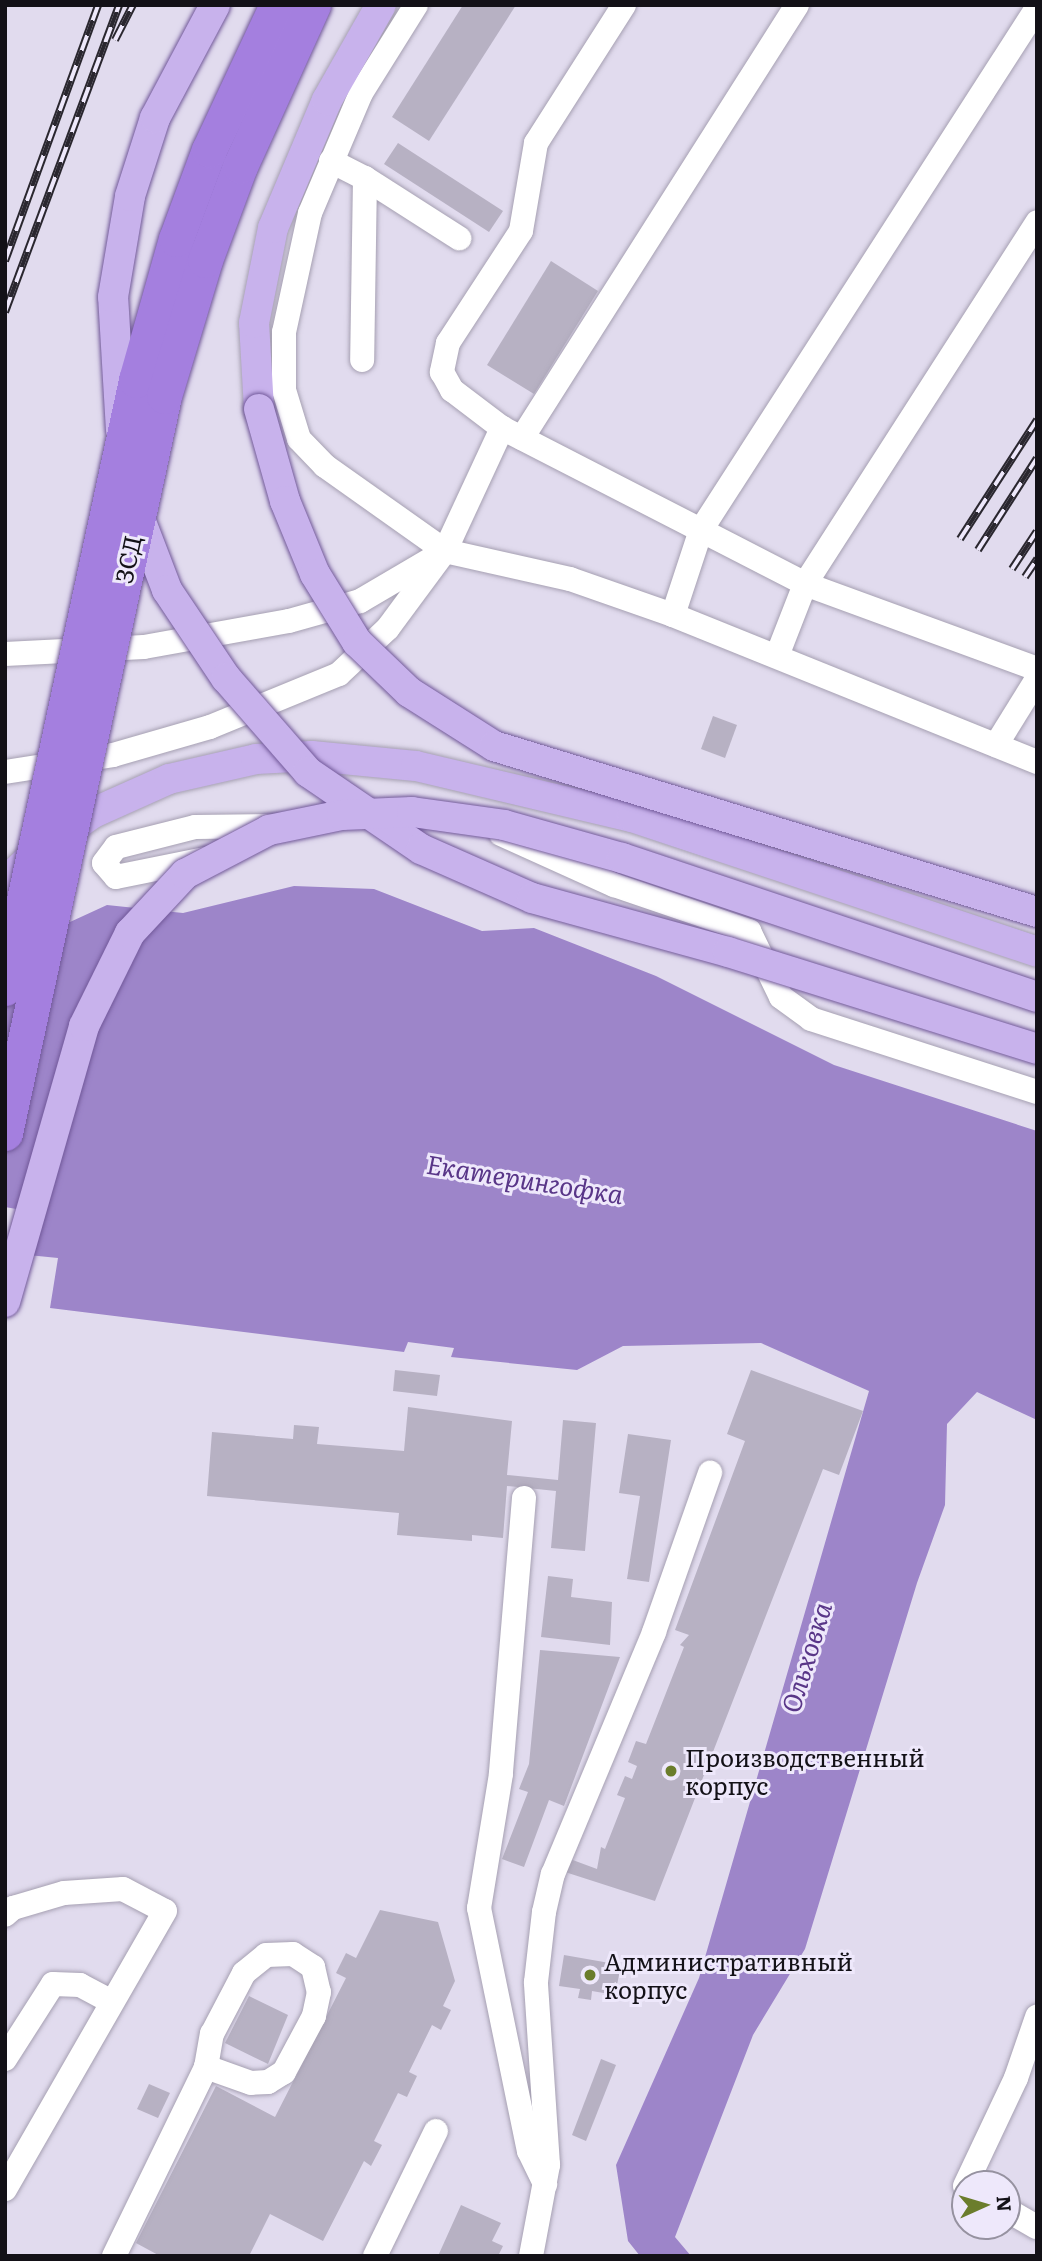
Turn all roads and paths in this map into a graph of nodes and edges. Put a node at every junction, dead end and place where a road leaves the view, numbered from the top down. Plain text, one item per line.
1 (215, 5) edge
2 (276, 5) edge
3 (311, 5) edge
4 (381, 5) edge
5 (416, 5) edge
6 (624, 5) edge
7 (797, 5) edge
8 (1037, 8) edge
9 (331, 161) junction
10 (365, 178) junction
11 (1037, 222) edge
12 (459, 238) dead end
13 (362, 360) dead end
14 (512, 433) junction
15 (143, 485) dead end
16 (701, 530) junction
17 (445, 551) junction
18 (804, 584) junction
19 (673, 615) junction
20 (5, 654) edge
21 (777, 656) junction
22 (1037, 669) edge
23 (1037, 679) edge
24 (996, 745) junction
25 (1037, 762) edge
26 (5, 772) edge
27 (323, 826) junction
28 (5, 882) edge
29 (1037, 912) edge
30 (1037, 952) edge
31 (5, 988) edge
32 (1037, 997) edge
33 (1037, 1049) edge
34 (1037, 1092) edge
35 (5, 1133) edge
36 (5, 1302) edge
37 (710, 1473) dead end
38 (524, 1498) dead end
39 (5, 1915) edge
40 (113, 2002) junction
41 (1037, 2017) edge
42 (5, 2059) edge
43 (206, 2067) junction
44 (436, 2131) dead end
45 (973, 2170) edge
46 (546, 2184) junction
47 (5, 2189) edge
48 (1021, 2218) edge
49 (1037, 2227) edge
50 (114, 2256) edge
51 (375, 2256) edge
52 (531, 2256) edge

1 - 33 main road, bridge
2 - 31 highway, ЗСД, bridge
3 - 15 lane
3 - 35 highway, ЗСД, bridge
4 - 29 main road, bridge
5 - 9 lane
6 - 14 lane
7 - 14 lane
8 - 16 lane
9 - 10 lane
9 - 17 lane
10 - 12 lane
10 - 13 lane
11 - 18 lane
14 - 16 lane
14 - 17 lane
16 - 18 lane
16 - 19 lane
17 - 19 lane
17 - 20 lane
17 - 26 lane
18 - 21 lane
18 - 22 lane
19 - 21 lane
21 - 24 lane
23 - 24 lane
24 - 25 lane
27 - 27 lane
27 - 34 lane
28 - 30 main road, bridge
32 - 36 main road, bridge
37 - 46 lane
38 - 46 lane
39 - 40 lane
40 - 42 lane
40 - 47 lane
41 - 45 lane
43 - 43 lane
43 - 50 lane
44 - 51 lane
46 - 52 lane
48 - 49 lane

